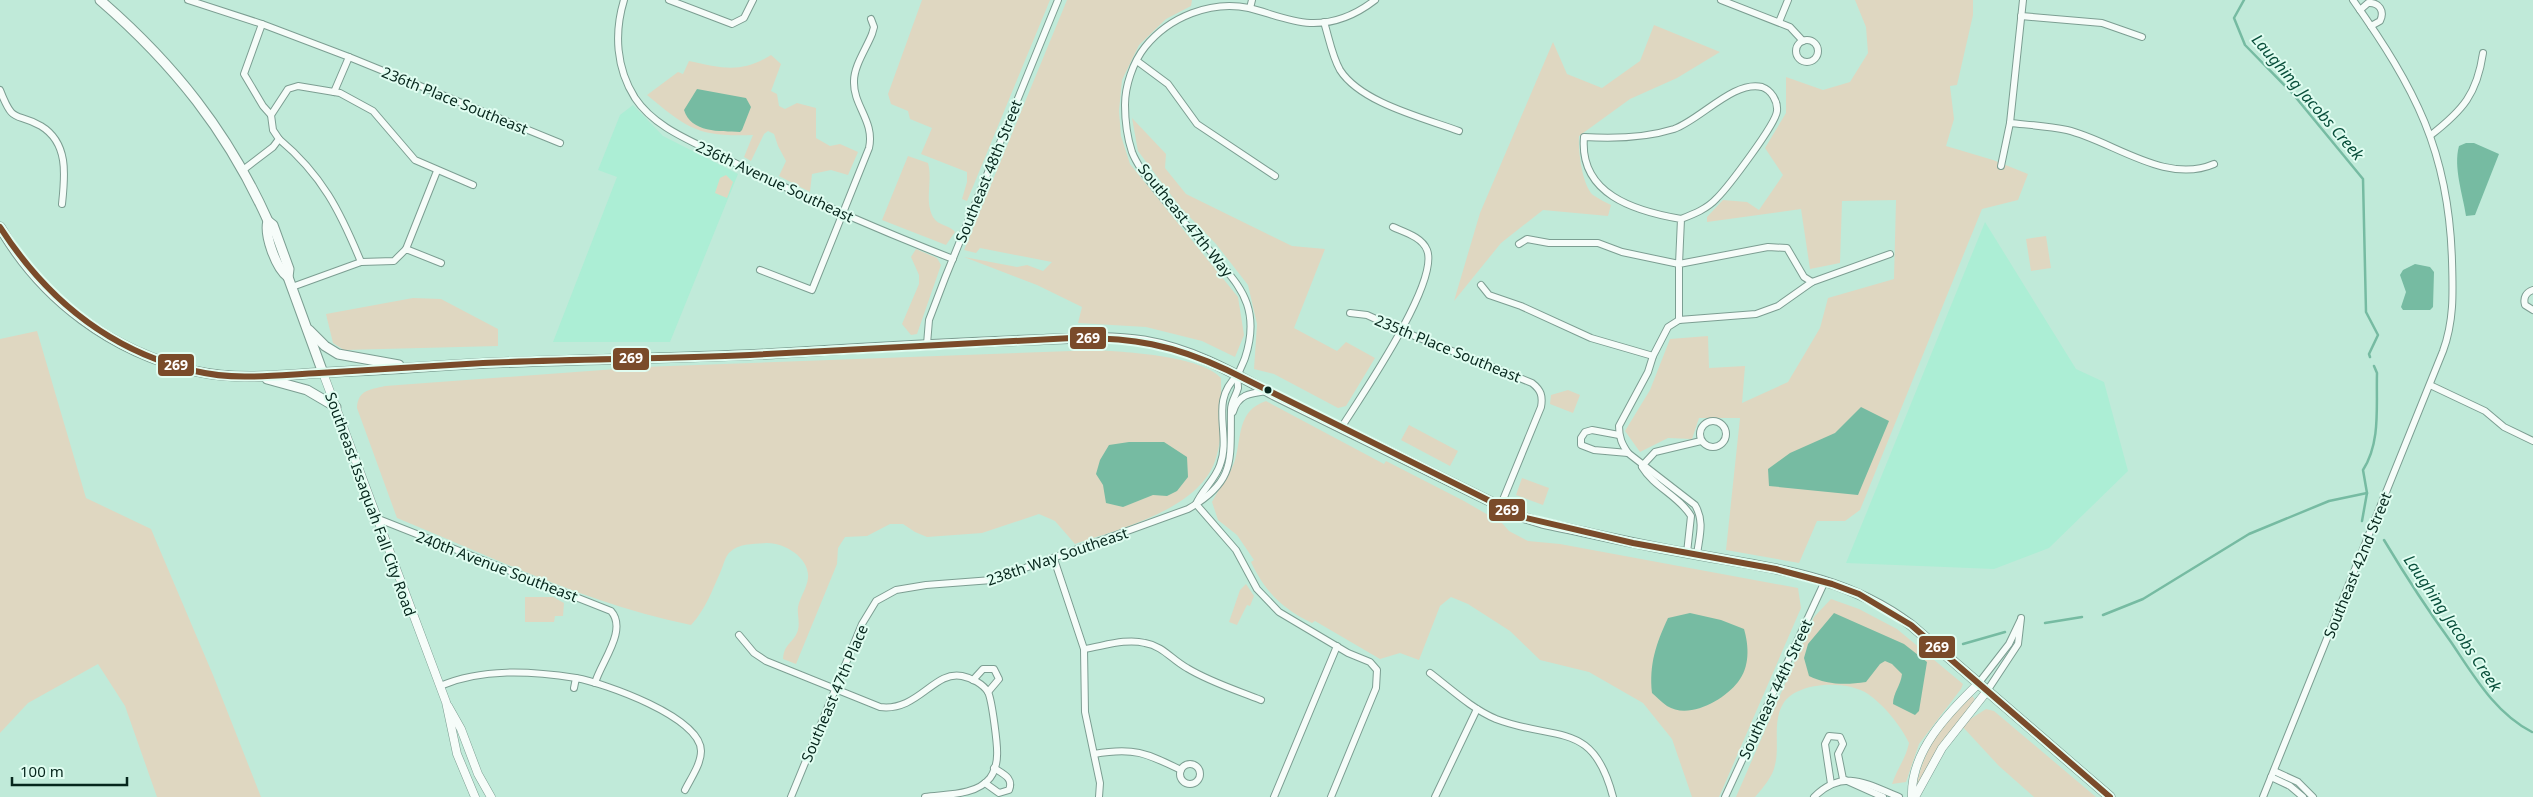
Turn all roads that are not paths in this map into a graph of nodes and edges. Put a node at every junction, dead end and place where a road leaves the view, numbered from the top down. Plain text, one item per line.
1 (100, 0) edge
2 (188, 0) edge
3 (624, 0) edge
4 (669, 0) edge
5 (753, 0) edge
6 (1058, 0) edge
7 (1252, 0) edge
8 (1375, 0) edge
9 (1721, 0) edge
10 (1788, 0) edge
11 (2023, 0) edge
12 (2353, 0) edge
13 (1250, 8) junction
14 (2360, 10) junction
15 (2021, 16) junction
16 (871, 19) dead end
17 (1324, 22) junction
18 (1779, 22) junction
19 (262, 24) junction
20 (2371, 26) junction
21 (2142, 37) dead end
22 (1802, 41) dead end
23 (2484, 53) dead end
24 (349, 58) junction
25 (1137, 61) junction
26 (0, 90) edge
27 (334, 92) junction
28 (272, 115) junction
29 (2010, 123) junction
30 (1459, 131) dead end
31 (2430, 135) junction
32 (279, 139) junction
33 (560, 143) dead end
34 (2214, 164) dead end
35 (2001, 166) dead end
36 (243, 170) junction
37 (437, 171) junction
38 (1275, 176) dead end
39 (473, 185) dead end
40 (62, 204) dead end
41 (843, 214) junction
42 (1681, 218) junction
43 (0, 227) edge
44 (1392, 227) dead end
45 (1519, 244) dead end
46 (406, 249) junction
47 (1890, 254) dead end
48 (953, 258) junction
49 (361, 262) junction
50 (441, 263) dead end
51 (1679, 264) junction
52 (760, 270) dead end
53 (1812, 282) junction
54 (1481, 285) dead end
55 (292, 287) junction
56 (2533, 290) edge
57 (2533, 310) edge
58 (1350, 313) dead end
59 (1679, 320) junction
60 (306, 327) junction
61 (1402, 332) junction
62 (927, 344) junction
63 (1653, 356) junction
64 (411, 368) junction
65 (323, 373) junction
66 (1238, 375) junction
67 (259, 376) junction
68 (2430, 385) junction
69 (1267, 391) junction
70 (336, 407) junction
71 (1231, 420) junction
72 (1341, 428) junction
73 (1619, 435) junction
74 (2533, 440) edge
75 (1701, 441) junction
76 (1628, 453) junction
77 (1642, 466) junction
78 (1196, 504) junction
79 (1500, 507) junction
80 (376, 518) junction
81 (1687, 553) junction
82 (1697, 555) junction
83 (1054, 559) junction
84 (1825, 581) junction
85 (885, 595) joint
86 (739, 636) dead end
87 (1337, 646) junction
88 (1084, 649) junction
89 (1430, 673) dead end
90 (576, 678) junction
91 (973, 680) junction
92 (594, 683) junction
93 (1978, 684) junction
94 (440, 686) junction
95 (574, 688) dead end
96 (835, 691) junction
97 (988, 692) junction
98 (1987, 692) junction
99 (1261, 700) dead end
100 (446, 702) junction
101 (1477, 709) junction
102 (1094, 754) junction
103 (1838, 754) junction
104 (1827, 755) junction
105 (994, 768) junction
106 (1181, 770) dead end
107 (2272, 774) junction
108 (1843, 779) junction
109 (987, 781) junction
110 (1831, 784) junction
111 (686, 790) dead end
112 (475, 797) edge
113 (490, 797) edge
114 (791, 797) edge
115 (925, 797) edge
116 (1099, 797) edge
117 (1274, 797) edge
118 (1331, 797) edge
119 (1435, 797) edge
120 (1613, 797) edge
121 (1725, 797) edge
122 (1814, 797) edge
123 (1883, 797) edge
124 (1899, 797) edge
125 (1913, 797) edge
126 (2110, 797) edge
127 (2263, 797) edge
128 (2303, 797) edge
129 (2313, 797) edge

1 - 36 main road, Southeast Issaquah Fall City Road
2 - 19 street, 236th Place Southeast
3 - 41 street, 236th Avenue Southeast
4 - 5 street
6 - 48 street, Southeast 48th Street
7 - 13 street
8 - 17 street, Southeast 47th Way
9 - 18 street
10 - 18 street
11 - 15 street
12 - 14 street
13 - 17 street, Southeast 47th Way
13 - 25 street, Southeast 47th Way
14 - 20 street
14 - 20 street
15 - 21 street
15 - 29 street
16 - 41 street
17 - 30 street
18 - 22 street
19 - 24 street, 236th Place Southeast
19 - 28 street
20 - 31 street, Southeast 42nd Street
23 - 31 street
24 - 27 street
24 - 33 street, 236th Place Southeast
25 - 38 street
25 - 66 street, Southeast 47th Way
26 - 40 street
27 - 28 street
27 - 37 street
28 - 32 street
29 - 34 street
29 - 35 street
31 - 68 street, Southeast 42nd Street
32 - 36 street
32 - 49 street
36 - 55 main road, Southeast Issaquah Fall City Road
37 - 39 street
37 - 46 street
41 - 48 street, 236th Avenue Southeast
41 - 52 street
42 - 42 street
42 - 51 street
43 - 67 main road
44 - 61 street
45 - 51 street
46 - 49 street
46 - 50 street
47 - 53 street
48 - 62 street, Southeast 48th Street
49 - 55 street
51 - 53 street
51 - 59 street
53 - 59 street
54 - 63 street
55 - 60 main road, Southeast Issaquah Fall City Road
56 - 57 street
58 - 61 street, 235th Place Southeast
59 - 63 street
60 - 64 main road
60 - 65 main road, Southeast Issaquah Fall City Road
61 - 72 street
61 - 79 street, 235th Place Southeast
62 - 64 main road
62 - 66 main road
63 - 73 street
64 - 65 main road
65 - 67 main road
65 - 70 street, Southeast Issaquah Fall City Road
66 - 69 main road
66 - 71 street, 238th Way Southeast
66 - 78 street
67 - 70 main road
68 - 74 street
68 - 107 street, Southeast 42nd Street
69 - 71 street, 238th Way Southeast
69 - 72 main road
70 - 80 street, Southeast Issaquah Fall City Road
71 - 78 street, 238th Way Southeast
72 - 79 main road
73 - 76 street
73 - 76 street
75 - 75 street
75 - 77 street
76 - 77 street
77 - 81 street
77 - 82 street
78 - 83 street, 238th Way Southeast
78 - 87 street
79 - 81 main road
80 - 92 street, 240th Avenue Southeast
80 - 94 street, Southeast Issaquah Fall City Road
81 - 82 main road
82 - 84 main road
83 - 85 street, 238th Way Southeast
83 - 88 street
84 - 93 main road
84 - 121 street, Southeast 44th Street
85 - 96 street, Southeast 47th Place
86 - 96 street
87 - 117 street
87 - 118 street
88 - 99 street
88 - 102 street
89 - 101 street
90 - 92 street
90 - 94 street
90 - 95 street
91 - 96 street
91 - 97 street
91 - 97 street
92 - 111 street
93 - 98 main road
93 - 98 street
93 - 125 street
94 - 100 street, Southeast Issaquah Fall City Road
96 - 114 street, Southeast 47th Place
97 - 105 street
98 - 125 street
98 - 126 main road
100 - 112 street, Southeast Issaquah Fall City Road
100 - 113 street, Southeast Issaquah Fall City Road
101 - 119 street
101 - 120 street
102 - 106 street
102 - 116 street
103 - 104 street
103 - 104 street
103 - 108 street
104 - 110 street
105 - 109 street
105 - 109 street
107 - 127 street, Southeast 42nd Street
107 - 128 street
107 - 129 street
108 - 110 street
108 - 123 street
108 - 124 street
109 - 115 street
110 - 122 street

